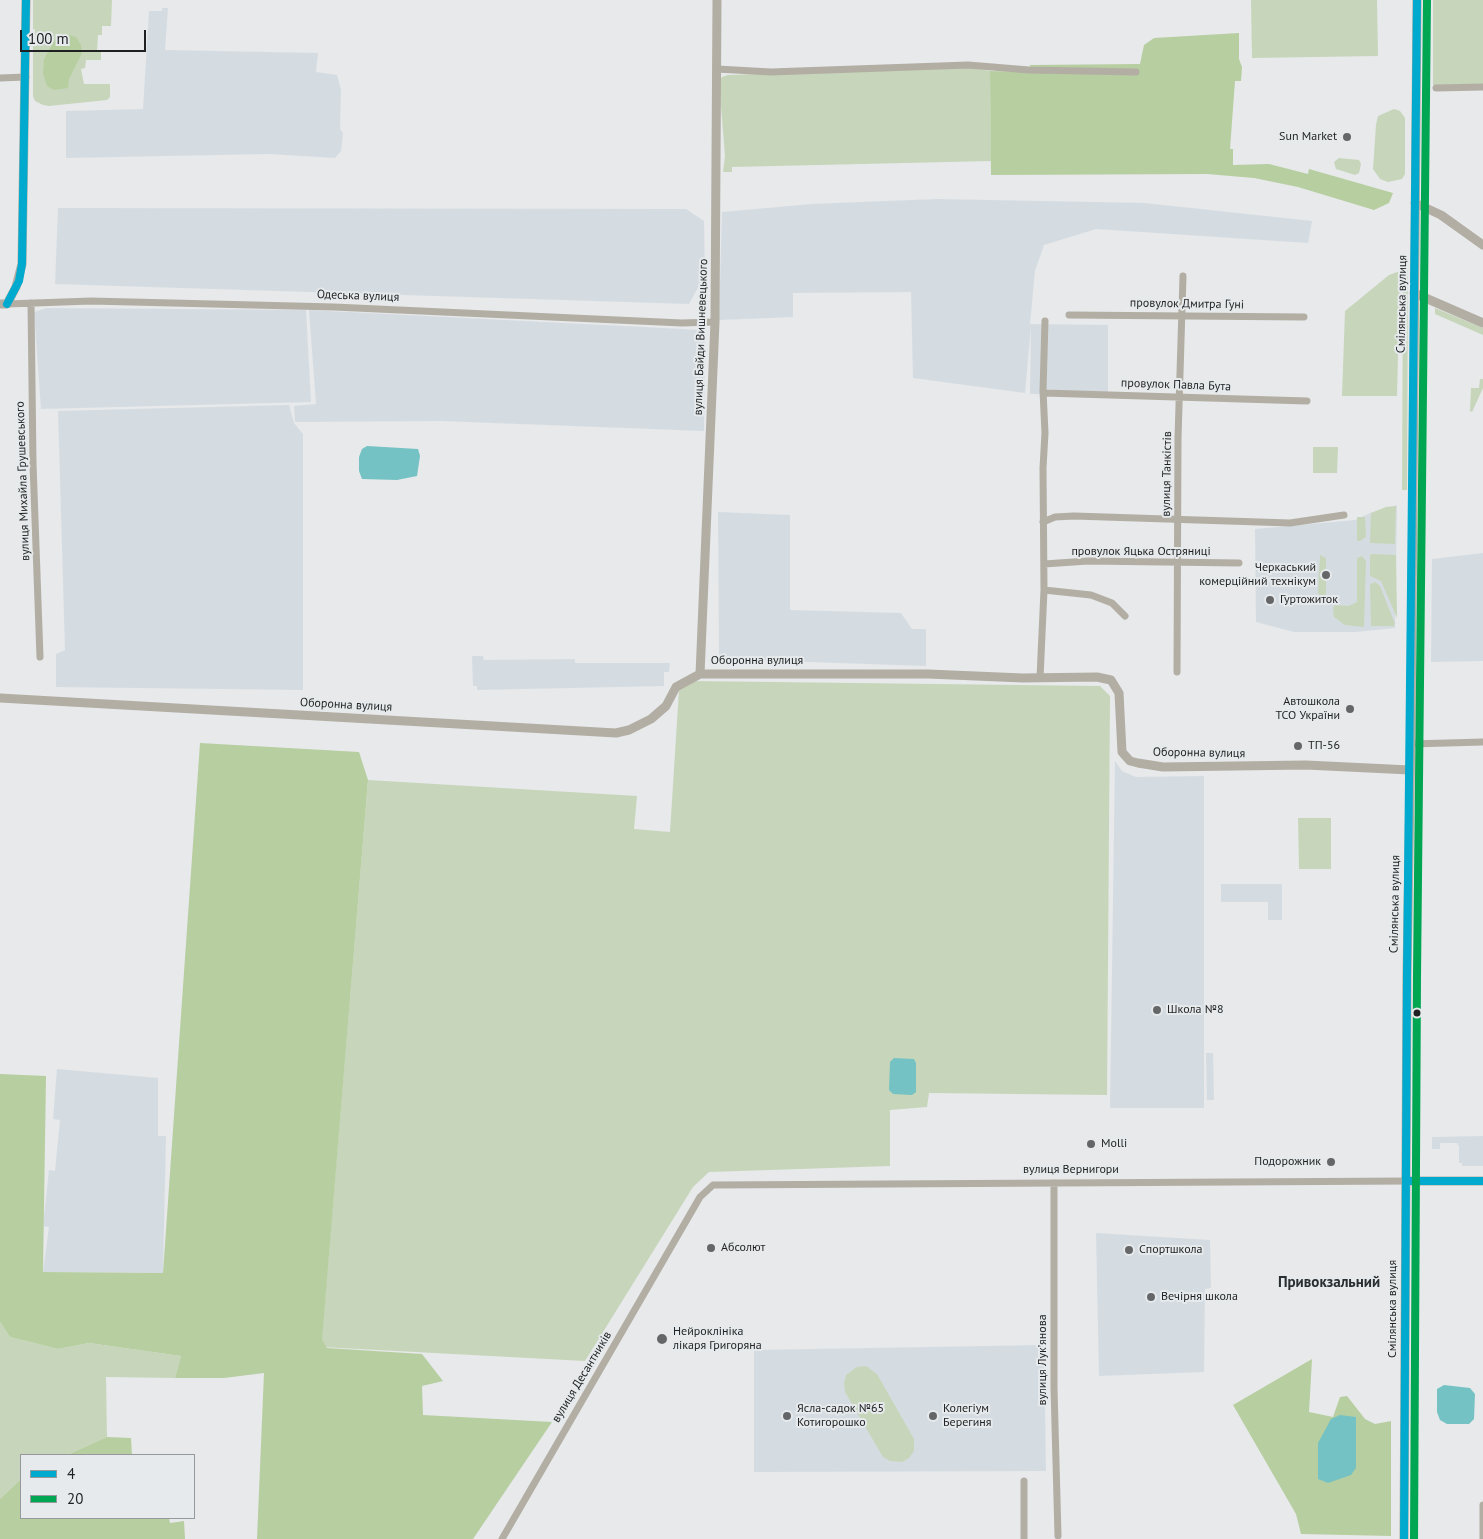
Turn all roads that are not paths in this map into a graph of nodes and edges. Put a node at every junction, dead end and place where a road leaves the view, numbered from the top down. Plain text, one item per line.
1 (26, 0) edge
2 (717, 0) edge
3 (1417, 0) edge
4 (717, 69) junction
5 (1136, 72) dead end
6 (26, 77) junction
7 (0, 78) edge
8 (1436, 88) dead end
9 (1483, 88) edge
10 (1415, 203) junction
11 (1483, 245) edge
12 (1183, 276) dead end
13 (1414, 293) junction
14 (31, 303) junction
15 (3, 304) edge
16 (1182, 314) junction
17 (1069, 315) dead end
18 (1304, 317) dead end
19 (1046, 321) dead end
20 (715, 322) junction
21 (1483, 323) edge
22 (1044, 393) junction
23 (1180, 397) junction
24 (1307, 401) dead end
25 (1344, 515) dead end
26 (1177, 518) junction
27 (1043, 522) junction
28 (1176, 563) junction
29 (1239, 563) dead end
30 (1044, 564) junction
31 (1044, 590) junction
32 (1125, 616) dead end
33 (40, 657) dead end
34 (1177, 672) dead end
35 (700, 674) junction
36 (1040, 678) junction
37 (0, 698) edge
38 (1483, 742) edge
39 (1410, 744) junction
40 (1410, 770) junction
41 (1407, 1181) junction
42 (1483, 1181) edge
43 (1054, 1184) junction
44 (682, 1227) joint
45 (1024, 1482) dead end
46 (1483, 1505) edge
47 (1058, 1536) dead end
48 (502, 1539) edge
49 (1024, 1539) edge
50 (1404, 1539) edge
51 (1483, 1539) edge

1 - 6 main road
2 - 4 street, вулиця Байди Вишневецького
3 - 10 main road, Смілянська вулиця
4 - 5 street
4 - 20 street, вулиця Байди Вишневецького
6 - 7 street
6 - 15 main road
8 - 9 street
10 - 11 street
10 - 13 main road, Смілянська вулиця
12 - 16 street, вулиця Танкістів
13 - 21 street
13 - 39 main road, Смілянська вулиця
14 - 15 street, Одеська вулиця
14 - 20 street, Одеська вулиця
14 - 33 street, вулиця Михайла Грушевського
16 - 17 street, провулок Дмитра Гуні
16 - 18 street, провулок Дмитра Гуні
16 - 23 street, вулиця Танкістів
19 - 22 street
20 - 35 street, вулиця Байди Вишневецького
22 - 23 street, провулок Павла Бута
22 - 27 street
23 - 24 street, провулок Павла Бута
23 - 26 street, вулиця Танкістів
25 - 26 street
26 - 27 street
26 - 28 street, вулиця Танкістів
27 - 30 street
28 - 29 street, провулок Яцька Остряниці
28 - 30 street, провулок Яцька Остряниці
28 - 34 street, вулиця Танкістів
30 - 31 street
31 - 32 street
31 - 36 street
35 - 36 street, Оборонна вулиця
35 - 37 street, Оборонна вулиця
36 - 40 street, Оборонна вулиця
38 - 39 street
39 - 40 main road, Смілянська вулиця
40 - 41 main road, Смілянська вулиця
41 - 42 street, вулиця Вернигори
41 - 43 street, вулиця Вернигори
41 - 50 main road, Смілянська вулиця
43 - 44 street, вулиця Вернигори
43 - 47 street, вулиця Лукʼянова
44 - 48 street, вулиця Десантників
45 - 49 street
46 - 51 street

